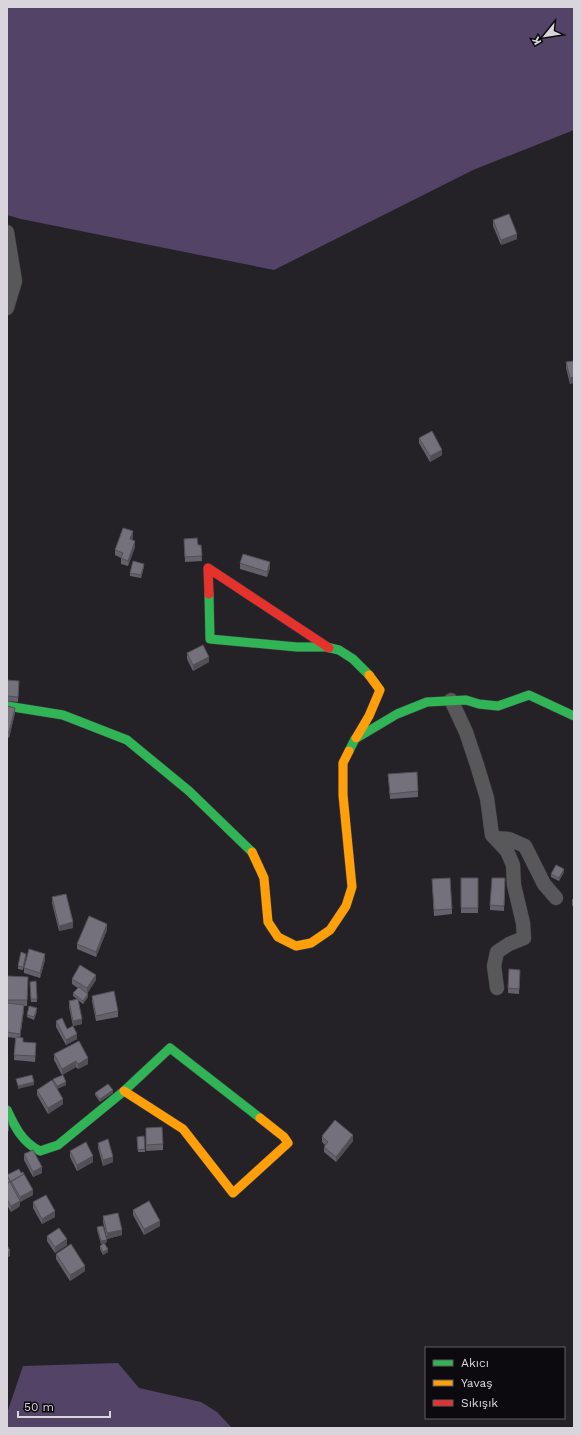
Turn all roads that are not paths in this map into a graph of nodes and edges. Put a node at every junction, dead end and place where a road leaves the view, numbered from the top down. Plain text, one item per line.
1 (7, 232) edge
2 (7, 308) edge
3 (329, 648) junction
4 (451, 700) junction
5 (7, 706) edge
6 (574, 716) edge
7 (355, 739) junction
8 (495, 838) junction
9 (556, 898) dead end
10 (497, 988) dead end
11 (124, 1091) junction
12 (7, 1110) edge

1 - 2 street
3 - 3 street
3 - 7 street
4 - 6 street
4 - 7 street
4 - 8 street
5 - 7 street
8 - 9 street
8 - 10 street
11 - 11 street
11 - 12 street

